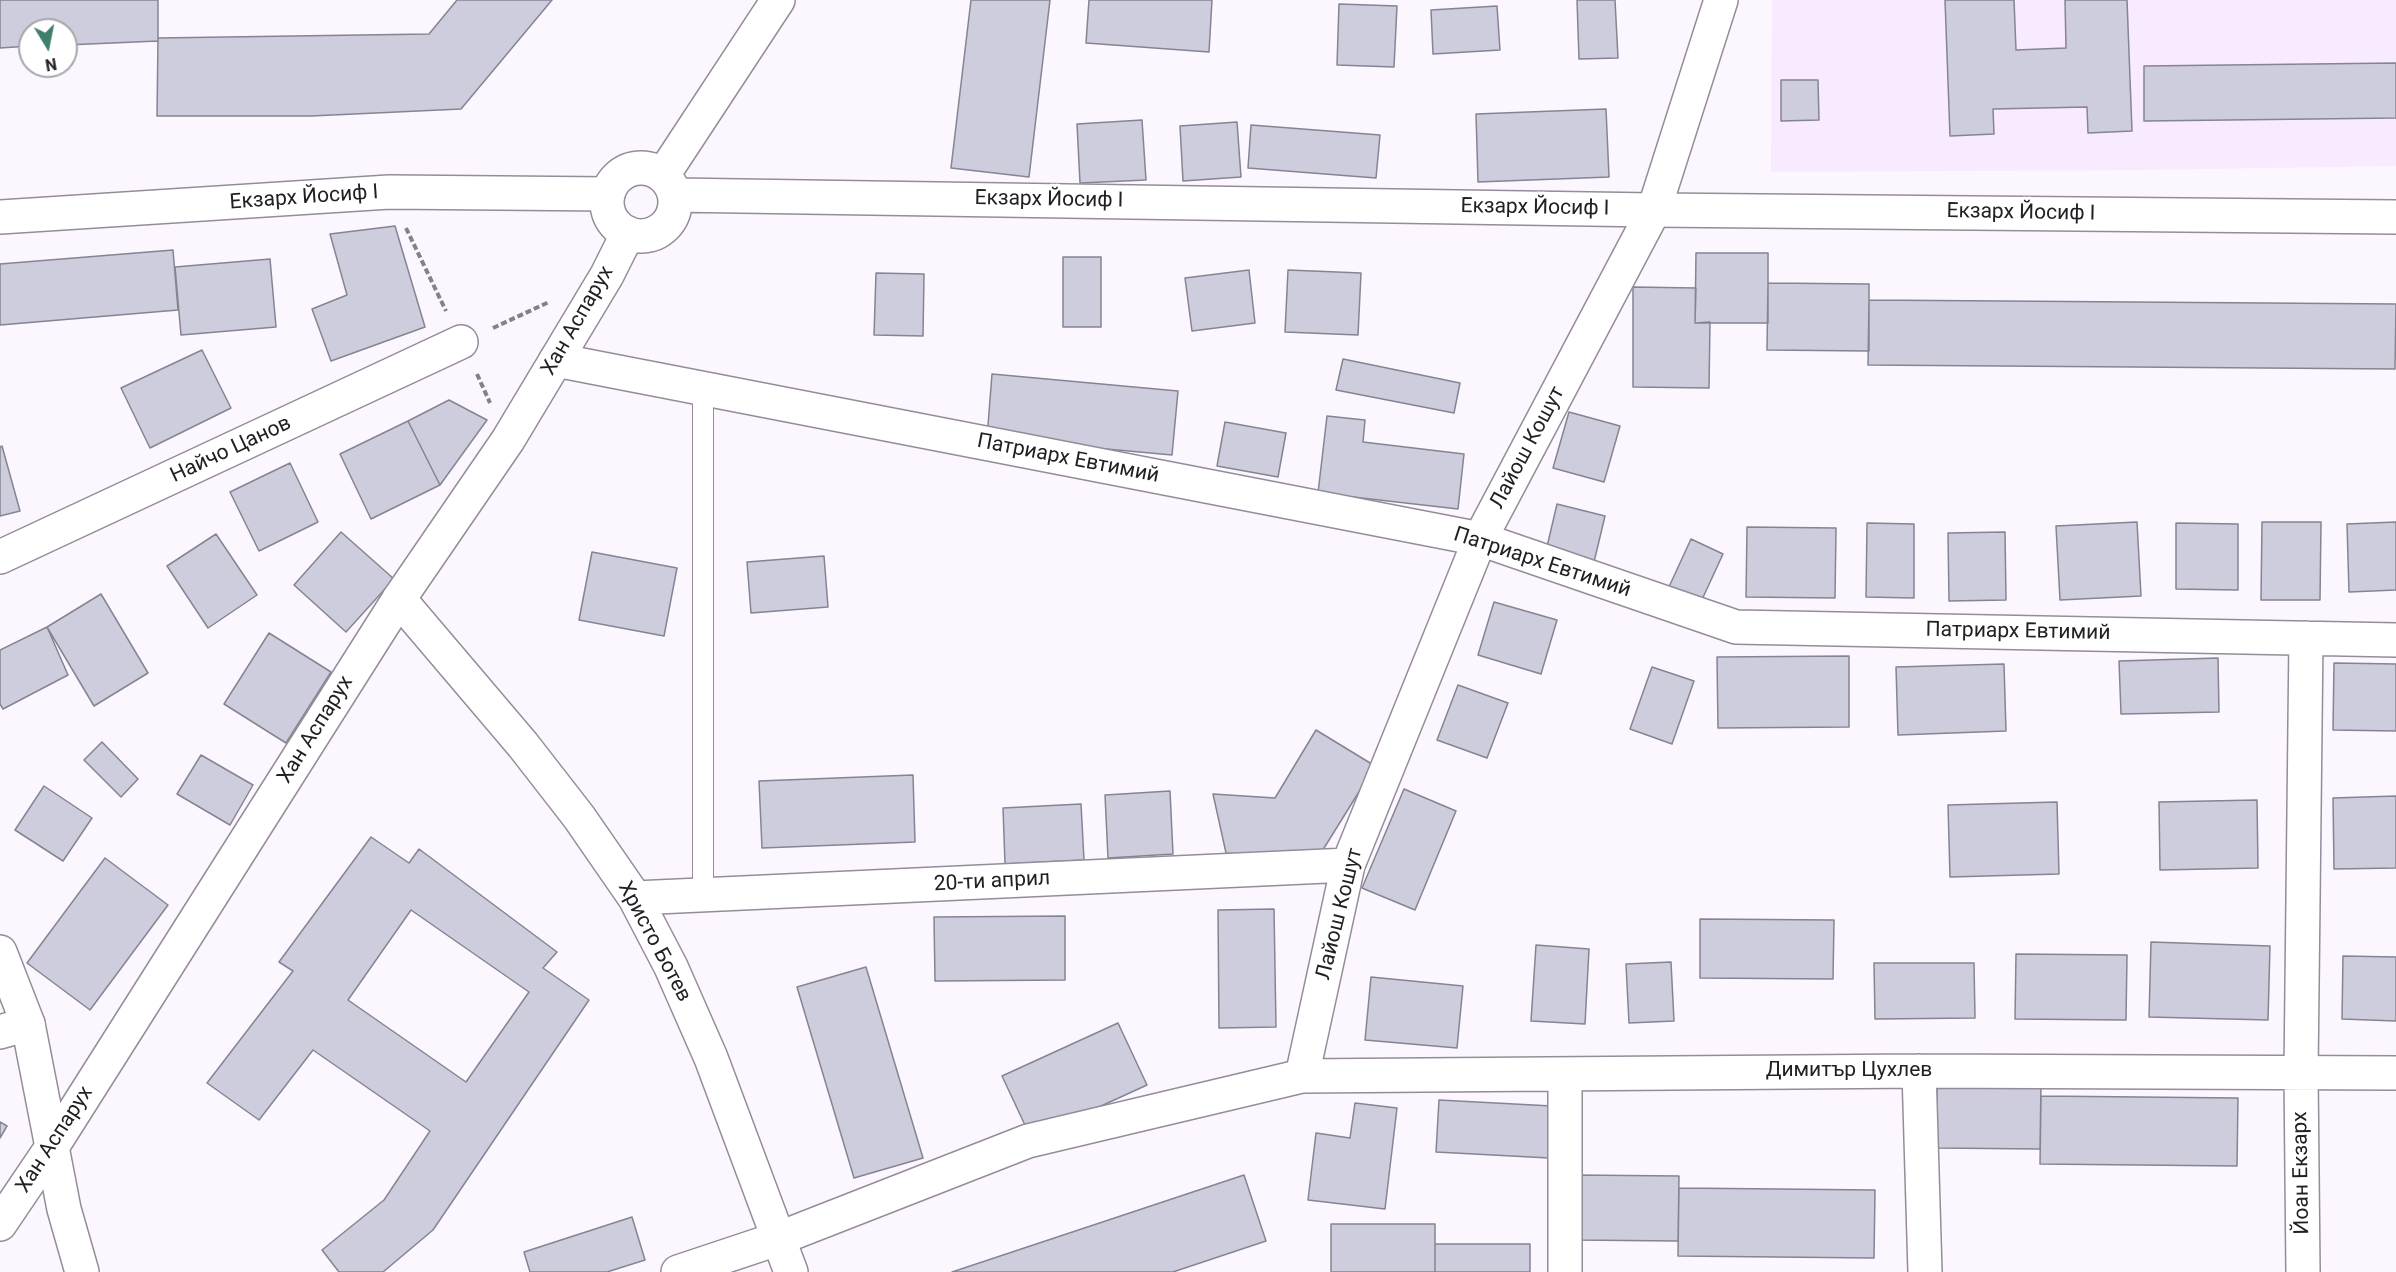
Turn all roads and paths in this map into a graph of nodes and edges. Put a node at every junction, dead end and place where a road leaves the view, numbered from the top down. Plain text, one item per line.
1 (778, 0) edge
2 (1721, 0) edge
3 (669, 185) junction
4 (608, 194) junction
5 (1654, 210) junction
6 (0, 217) edge
7 (2396, 217) edge
8 (628, 233) junction
9 (555, 299) dead end
10 (461, 342) joint
11 (556, 360) junction
12 (703, 389) junction
13 (1480, 539) junction
14 (0, 557) edge
15 (399, 598) junction
16 (2306, 638) junction
17 (2396, 640) edge
18 (1348, 865) junction
19 (703, 895) junction
20 (635, 898) junction
21 (0, 951) edge
22 (14, 1028) edge
23 (1919, 1071) junction
24 (2301, 1073) junction
25 (2396, 1073) edge
26 (1565, 1074) junction
27 (1302, 1076) junction
28 (52, 1147) junction
29 (0, 1224) edge
30 (780, 1238) junction
31 (82, 1272) edge
32 (678, 1272) edge
33 (791, 1272) edge
34 (1565, 1272) edge
35 (1924, 1272) edge
36 (2303, 1272) edge

1 - 3 street
2 - 5 street, Лайош Кошут
3 - 4 street
3 - 5 street, Екзарх Йосиф I
3 - 8 street
4 - 6 street, Екзарх Йосиф I
4 - 8 street
5 - 7 street, Екзарх Йосиф I
5 - 13 street, Лайош Кошут
8 - 11 street, Хан Аспарух
9 - 10 path
10 - 14 street, Найчо Цанов
11 - 12 street, Патриарх Евтимий
11 - 15 street, Хан Аспарух
12 - 13 street, Патриарх Евтимий
12 - 19 lane
13 - 16 street, Патриарх Евтимий
13 - 18 street, Лайош Кошут
15 - 20 street, Христо Ботев
15 - 28 street, Хан Аспарух
16 - 17 street, Патриарх Евтимий
16 - 24 street, Йоан Екзарх
18 - 19 street, 20-ти април
18 - 27 street, Лайош Кошут
19 - 20 street, 20-ти април
20 - 30 street, Христо Ботев
21 - 22 street
22 - 28 street
23 - 24 street, Димитър Цухлев
23 - 26 street, Димитър Цухлев
23 - 35 street
24 - 25 street, Димитър Цухлев
24 - 36 street, Йоан Екзарх
26 - 27 street, Димитър Цухлев
26 - 34 street
27 - 30 street, Димитър Цухлев
28 - 29 street, Хан Аспарух
28 - 31 street
30 - 32 street
30 - 33 street, Христо Ботев

